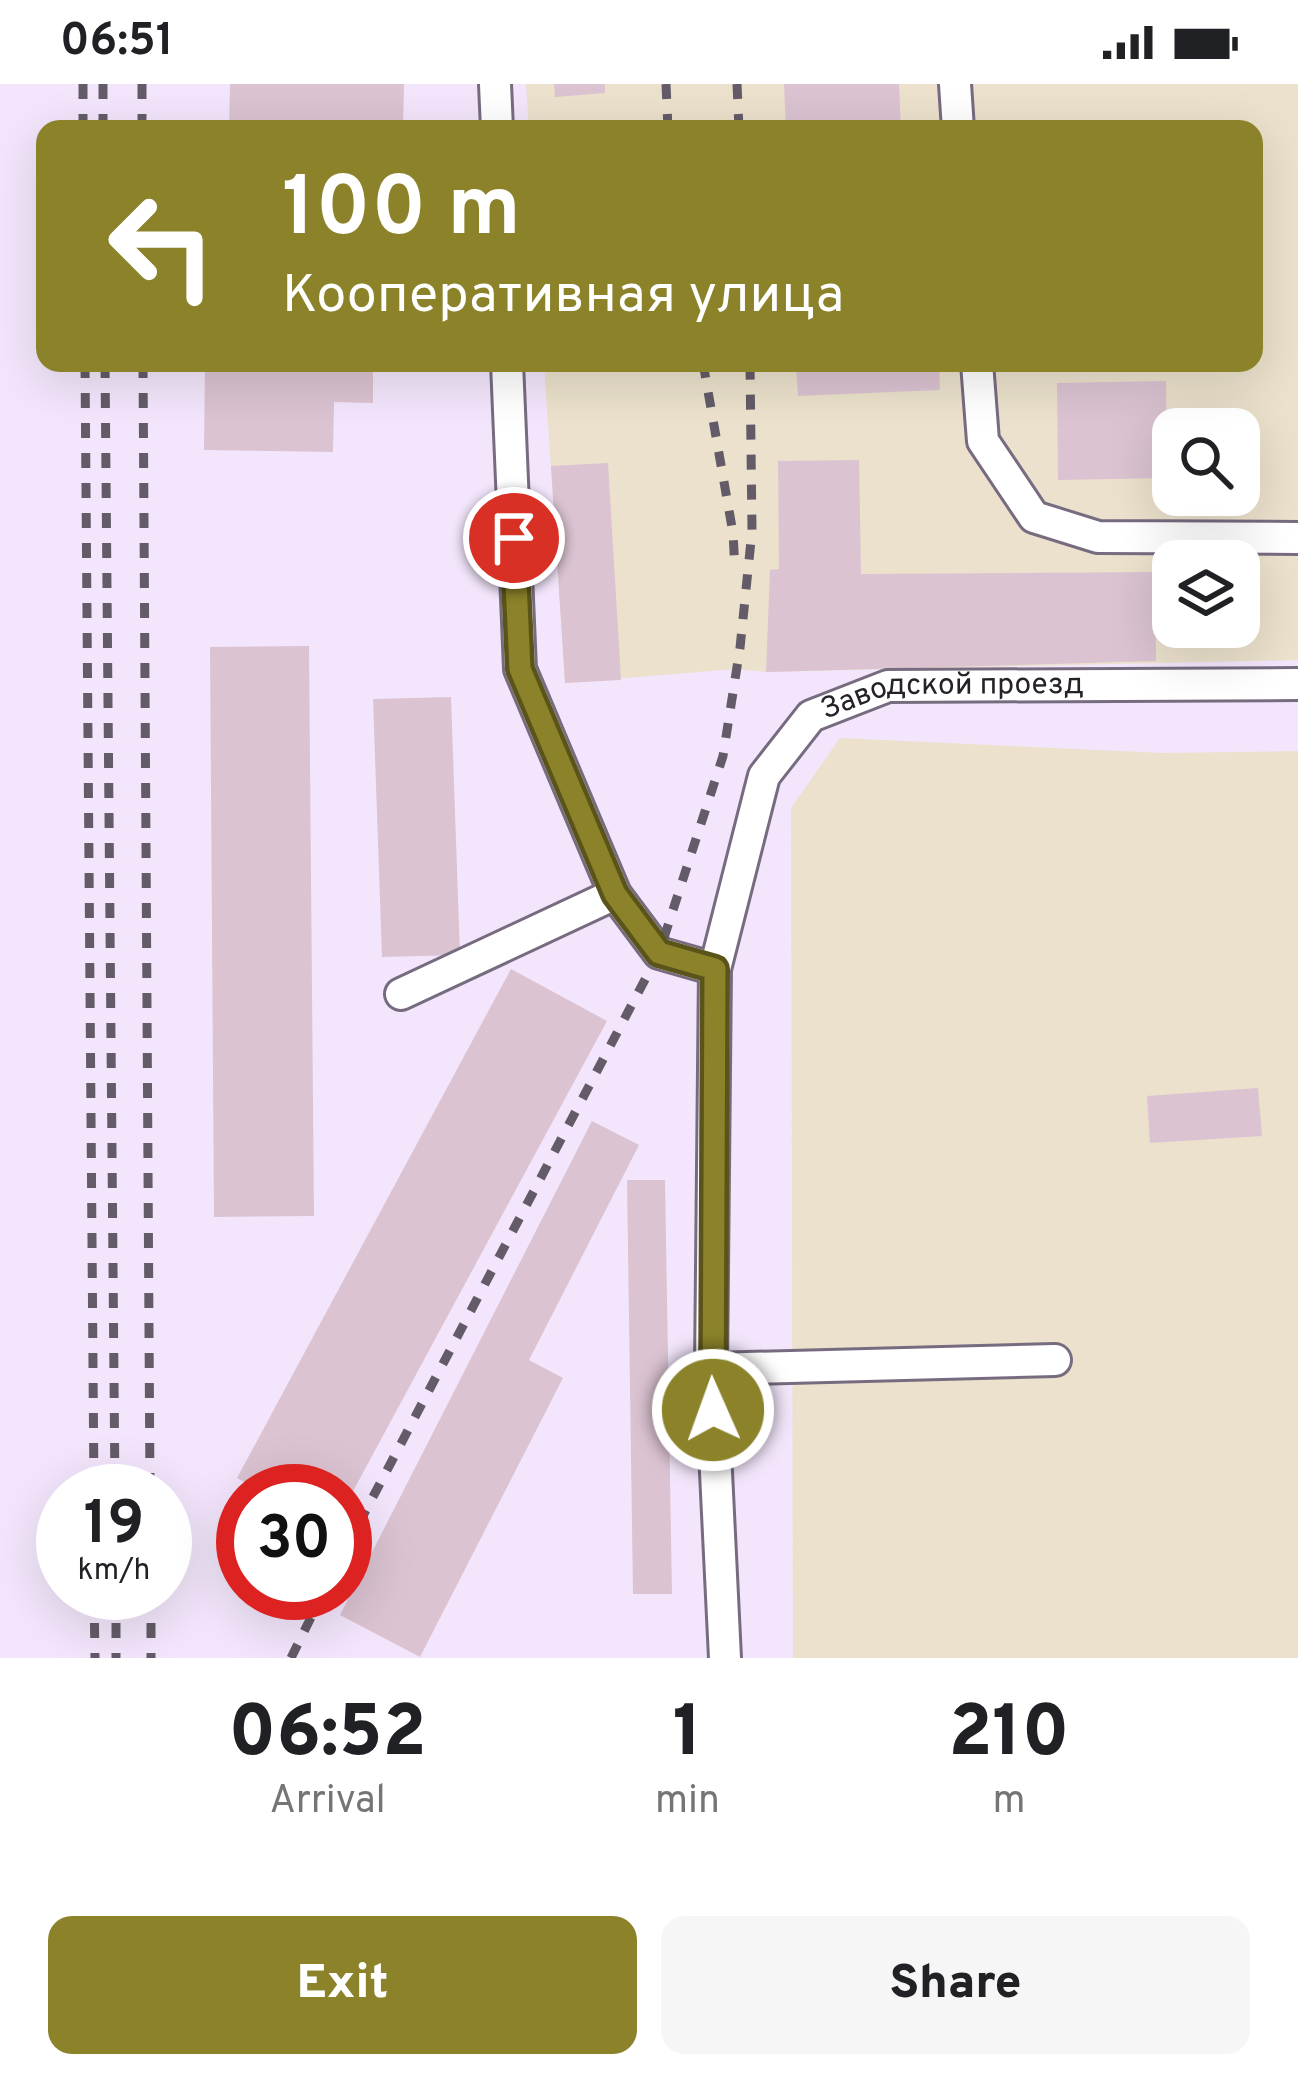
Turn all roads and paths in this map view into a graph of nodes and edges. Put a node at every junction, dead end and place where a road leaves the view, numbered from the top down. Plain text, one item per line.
1 (495, 84) edge
2 (955, 84) edge
3 (497, 120) edge
4 (957, 120) edge
5 (507, 372) edge
6 (978, 372) edge
7 (1298, 538) edge
8 (1298, 685) edge
9 (615, 894) junction
10 (715, 969) junction
11 (400, 994) dead end
12 (1055, 1360) dead end
13 (711, 1369) junction
14 (725, 1658) edge

1 - 3 street
2 - 4 street
5 - 9 street
6 - 7 street
8 - 10 street, Заводской проезд
9 - 10 street
9 - 11 street
10 - 13 street, Заводской проезд
12 - 13 street
13 - 14 street, Заводской проезд

